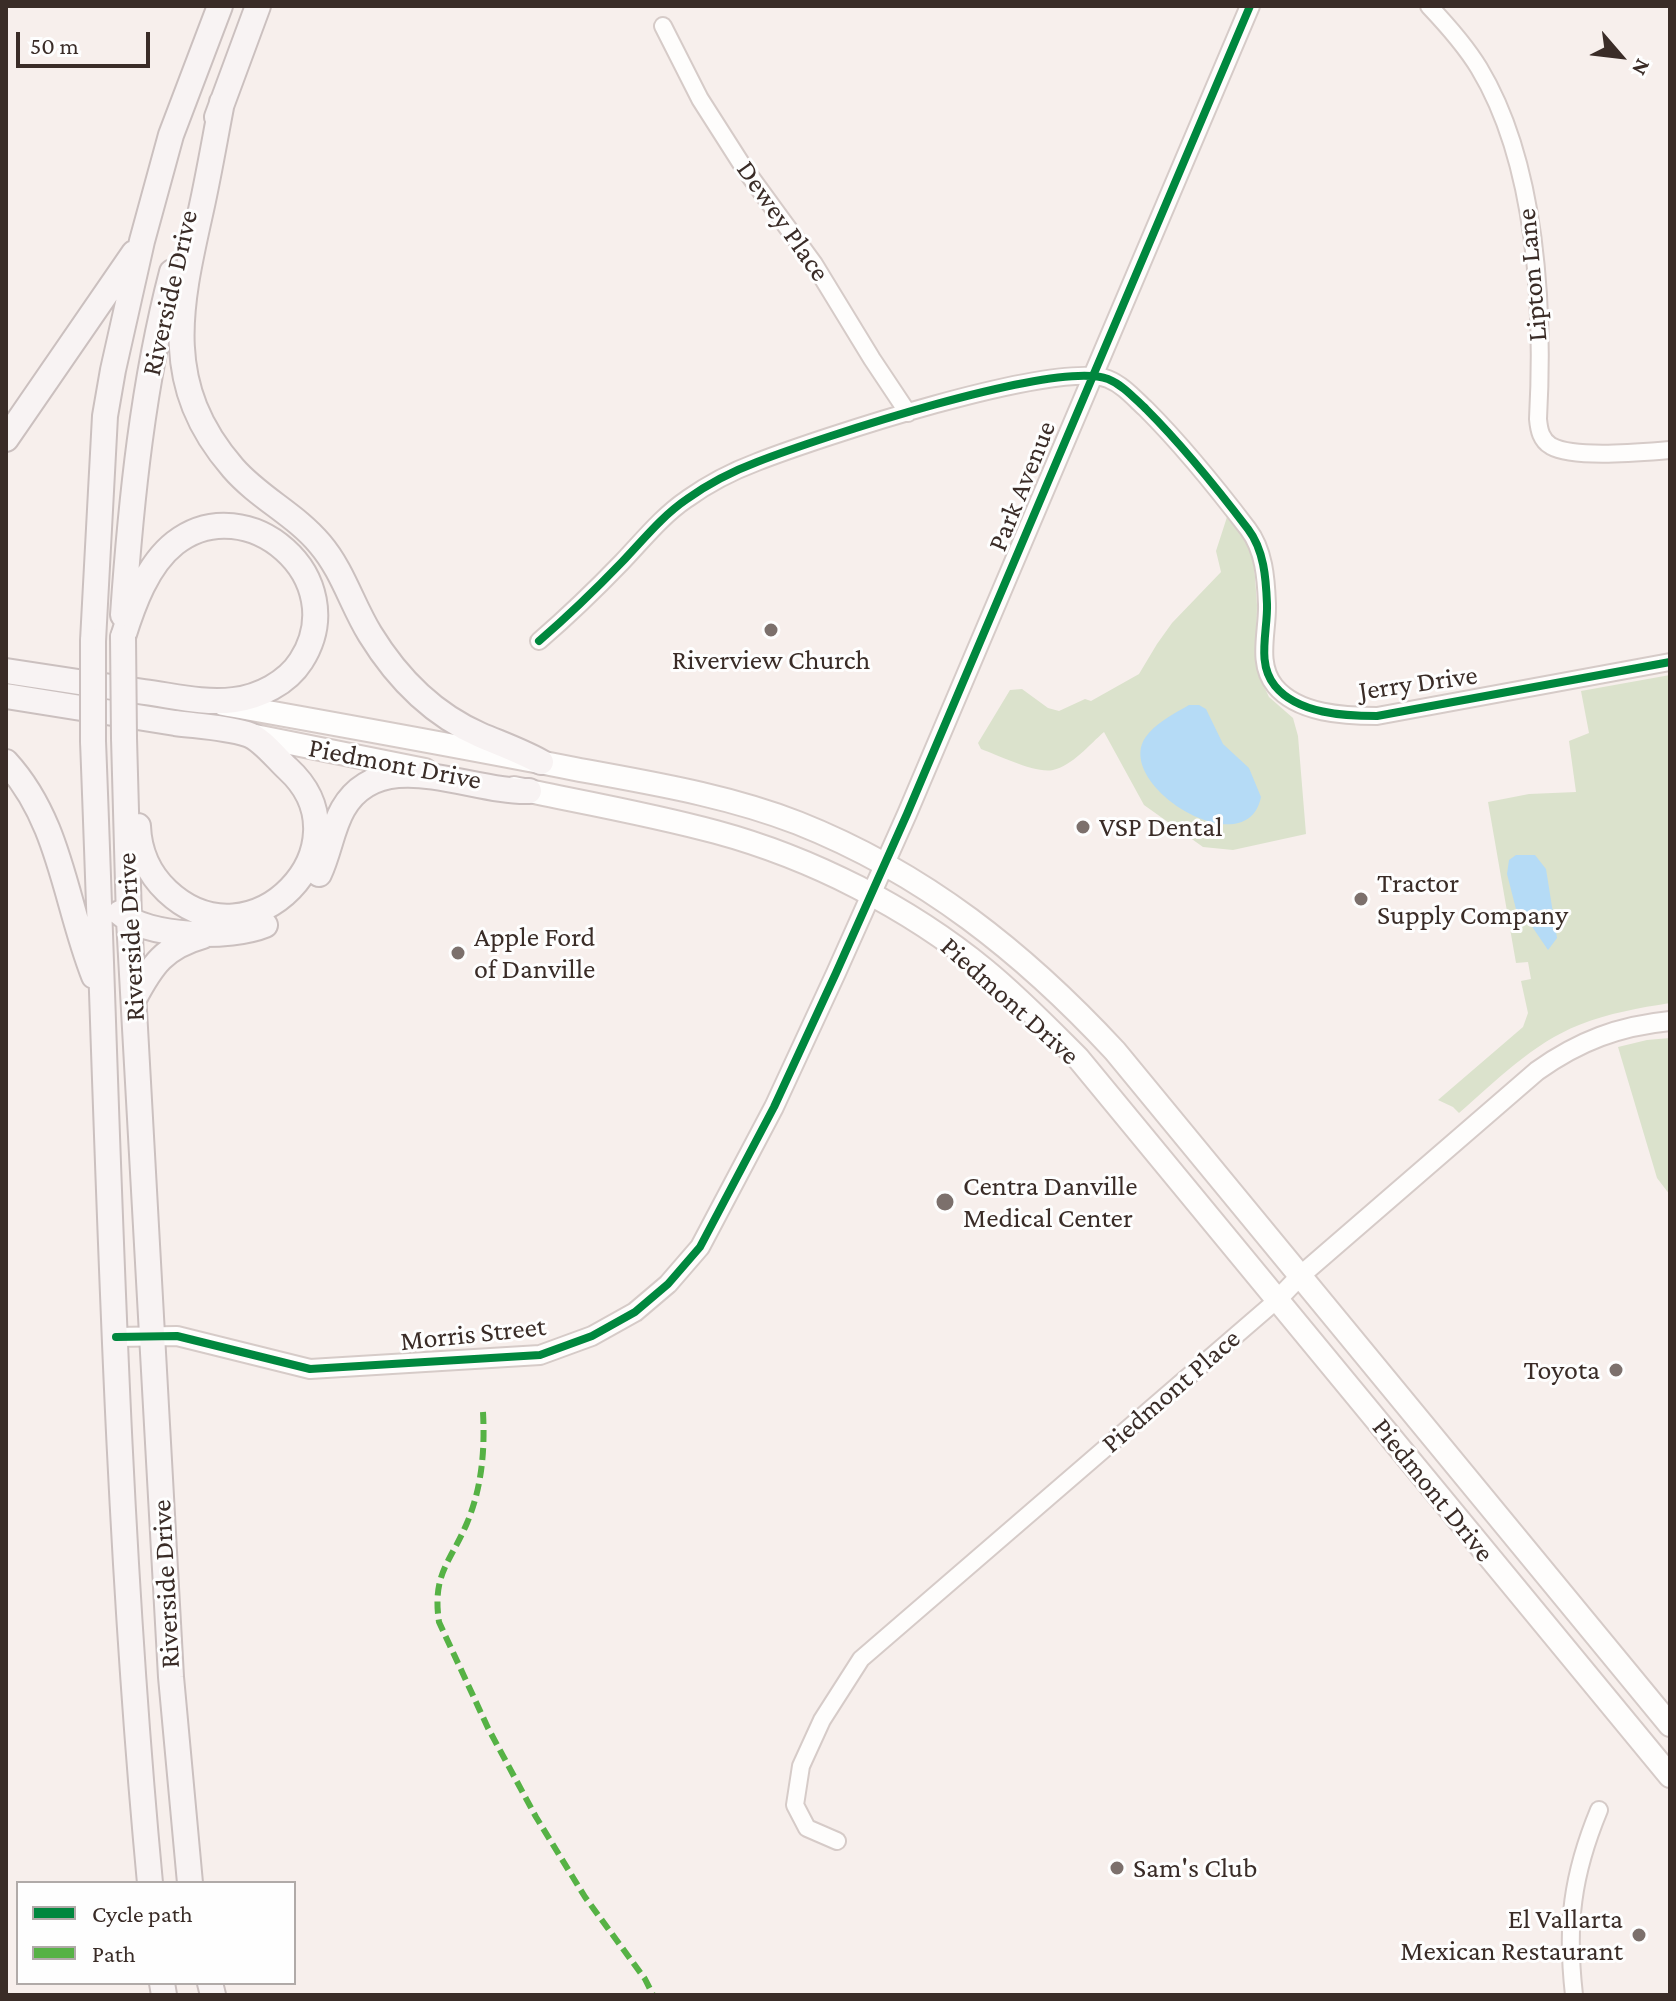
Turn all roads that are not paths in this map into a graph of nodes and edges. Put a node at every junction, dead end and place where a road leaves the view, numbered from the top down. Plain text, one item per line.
1 (220, 6) edge
2 (258, 6) edge
3 (1250, 6) edge
4 (1429, 6) edge
5 (663, 26) dead end
6 (222, 102) junction
7 (142, 241) junction
8 (1092, 375) junction
9 (908, 413) junction
10 (6, 439) edge
11 (1670, 450) edge
12 (123, 637) junction
13 (539, 641) dead end
14 (1670, 662) edge
15 (6, 671) edge
16 (6, 696) edge
17 (194, 699) junction
18 (250, 735) junction
19 (6, 762) edge
20 (541, 762) junction
21 (125, 778) junction
22 (529, 791) junction
23 (884, 865) junction
24 (98, 878) junction
25 (870, 894) junction
26 (129, 920) junction
27 (204, 936) junction
28 (102, 992) junction
29 (134, 999) junction
30 (1670, 1021) edge
31 (1300, 1276) junction
32 (1277, 1300) junction
33 (152, 1334) junction
34 (116, 1337) junction
35 (1670, 1725) edge
36 (1670, 1776) edge
37 (1599, 1810) dead end
38 (837, 1841) dead end
39 (150, 1881) edge
40 (190, 1881) edge
41 (1574, 1995) edge

1 - 7 main road, Riverside Drive
2 - 6 main road, Riverside Drive
3 - 8 street, Park Avenue
4 - 11 street, Lipton Lane
5 - 9 street, Dewey Place
6 - 12 main road, Riverside Drive
6 - 20 main road
7 - 10 main road
7 - 24 main road, Riverside Drive, bridge
8 - 9 street
8 - 14 street, Jerry Drive
8 - 23 street, Park Avenue
9 - 13 street
12 - 17 main road
12 - 21 main road, Riverside Drive, bridge
15 - 17 main road, Piedmont Drive
16 - 18 main road, Piedmont Drive
17 - 20 main road, Piedmont Drive
18 - 21 main road
18 - 22 main road, Piedmont Drive
19 - 28 main road
20 - 23 main road, Piedmont Drive
21 - 26 main road, Riverside Drive
22 - 25 main road, Piedmont Drive
22 - 27 main road
23 - 25 street, Park Avenue
23 - 31 main road, Piedmont Drive
24 - 26 main road
24 - 28 main road, Riverside Drive
25 - 32 main road, Piedmont Drive
25 - 33 street, Morris Street
26 - 27 main road
26 - 29 main road, Riverside Drive
27 - 29 main road
28 - 34 main road, Riverside Drive
29 - 33 main road, Riverside Drive
30 - 31 street, Piedmont Place
31 - 32 street, Piedmont Place
31 - 35 main road, Piedmont Drive
32 - 36 main road, Piedmont Drive
32 - 38 street, Piedmont Place
33 - 34 street, Morris Street
33 - 40 main road, Riverside Drive
34 - 39 main road, Riverside Drive
37 - 41 street

